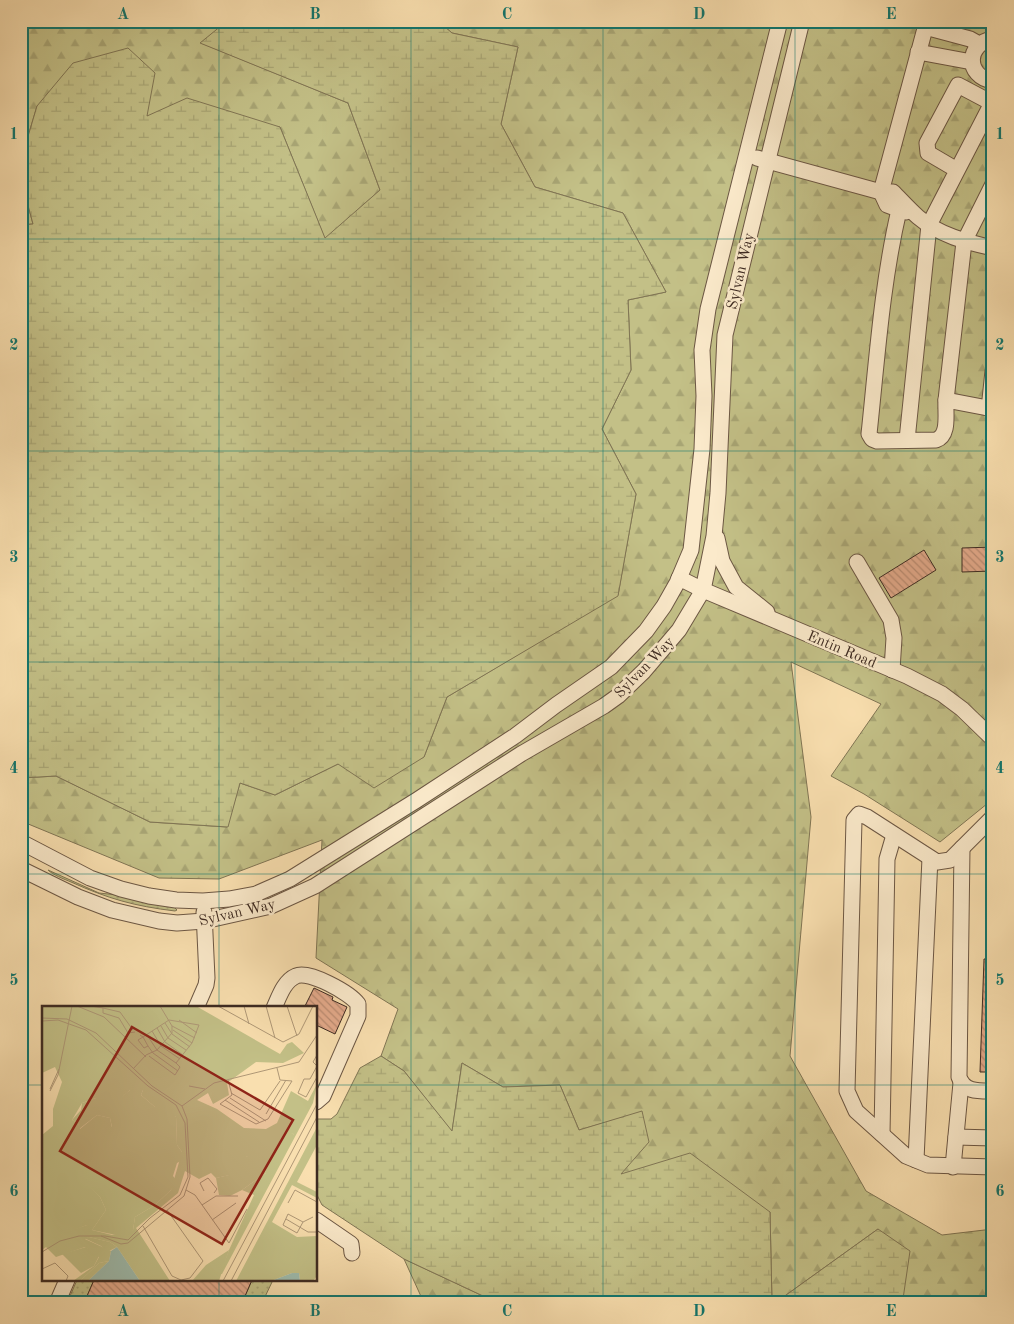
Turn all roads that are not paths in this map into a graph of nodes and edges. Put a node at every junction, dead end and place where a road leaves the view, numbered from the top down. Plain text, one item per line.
1 (780, 21) edge
2 (802, 21) edge
3 (926, 24) edge
4 (989, 39) edge
5 (918, 52) junction
6 (972, 62) junction
7 (992, 81) edge
8 (992, 104) edge
9 (746, 155) junction
10 (767, 161) junction
11 (957, 170) junction
12 (993, 184) edge
13 (881, 192) junction
14 (899, 210) junction
15 (923, 220) junction
16 (964, 242) junction
17 (993, 248) edge
18 (993, 371) edge
19 (946, 400) junction
20 (991, 409) edge
21 (907, 440) junction
22 (716, 522) junction
23 (857, 562) dead end
24 (679, 578) junction
25 (703, 590) junction
26 (780, 622) junction
27 (892, 670) junction
28 (993, 739) edge
29 (403, 809) junction
30 (993, 817) edge
31 (414, 823) junction
32 (894, 835) junction
33 (22, 846) edge
34 (962, 848) junction
35 (930, 858) junction
36 (21, 869) edge
37 (203, 901) junction
38 (204, 921) junction
39 (197, 1006) edge
40 (275, 1006) edge
41 (961, 1083) junction
42 (993, 1091) edge
43 (318, 1100) edge
44 (882, 1134) junction
45 (956, 1137) junction
46 (993, 1138) edge
47 (916, 1160) junction
48 (953, 1167) junction
49 (993, 1167) edge
50 (318, 1221) edge
51 (352, 1253) dead end
52 (67, 1282) edge
53 (57, 1303) edge

1 - 9 street, Sylvan Way
2 - 10 street, Sylvan Way
3 - 4 street
3 - 5 street
4 - 6 street
5 - 6 street
5 - 13 street
6 - 7 street
7 - 8 street
8 - 11 street
8 - 11 street
9 - 10 street
9 - 24 street, Sylvan Way
10 - 13 street
10 - 22 street, Sylvan Way
11 - 15 street
12 - 16 street
13 - 14 street
13 - 15 street
14 - 15 street
14 - 21 street
15 - 16 street
15 - 21 street
16 - 17 street
16 - 19 street
18 - 20 street
19 - 20 street
19 - 21 street
22 - 25 street, Sylvan Way
22 - 26 street
23 - 27 street
24 - 25 street, Entin Road
24 - 29 street, Sylvan Way
25 - 26 street, Entin Road
25 - 31 street, Sylvan Way
26 - 27 street, Entin Road
27 - 28 street, Entin Road
29 - 31 street
29 - 37 street, Sylvan Way
30 - 34 street
31 - 38 street, Sylvan Way
32 - 35 street
32 - 44 street
32 - 44 street
33 - 37 street, Sylvan Way
34 - 35 street
34 - 41 street
35 - 47 street
36 - 38 street, Sylvan Way
37 - 38 street
38 - 39 street
40 - 43 street
41 - 42 street
41 - 45 street
44 - 47 street
45 - 46 street
45 - 48 street
47 - 48 street
48 - 49 street
50 - 51 street
52 - 53 street

